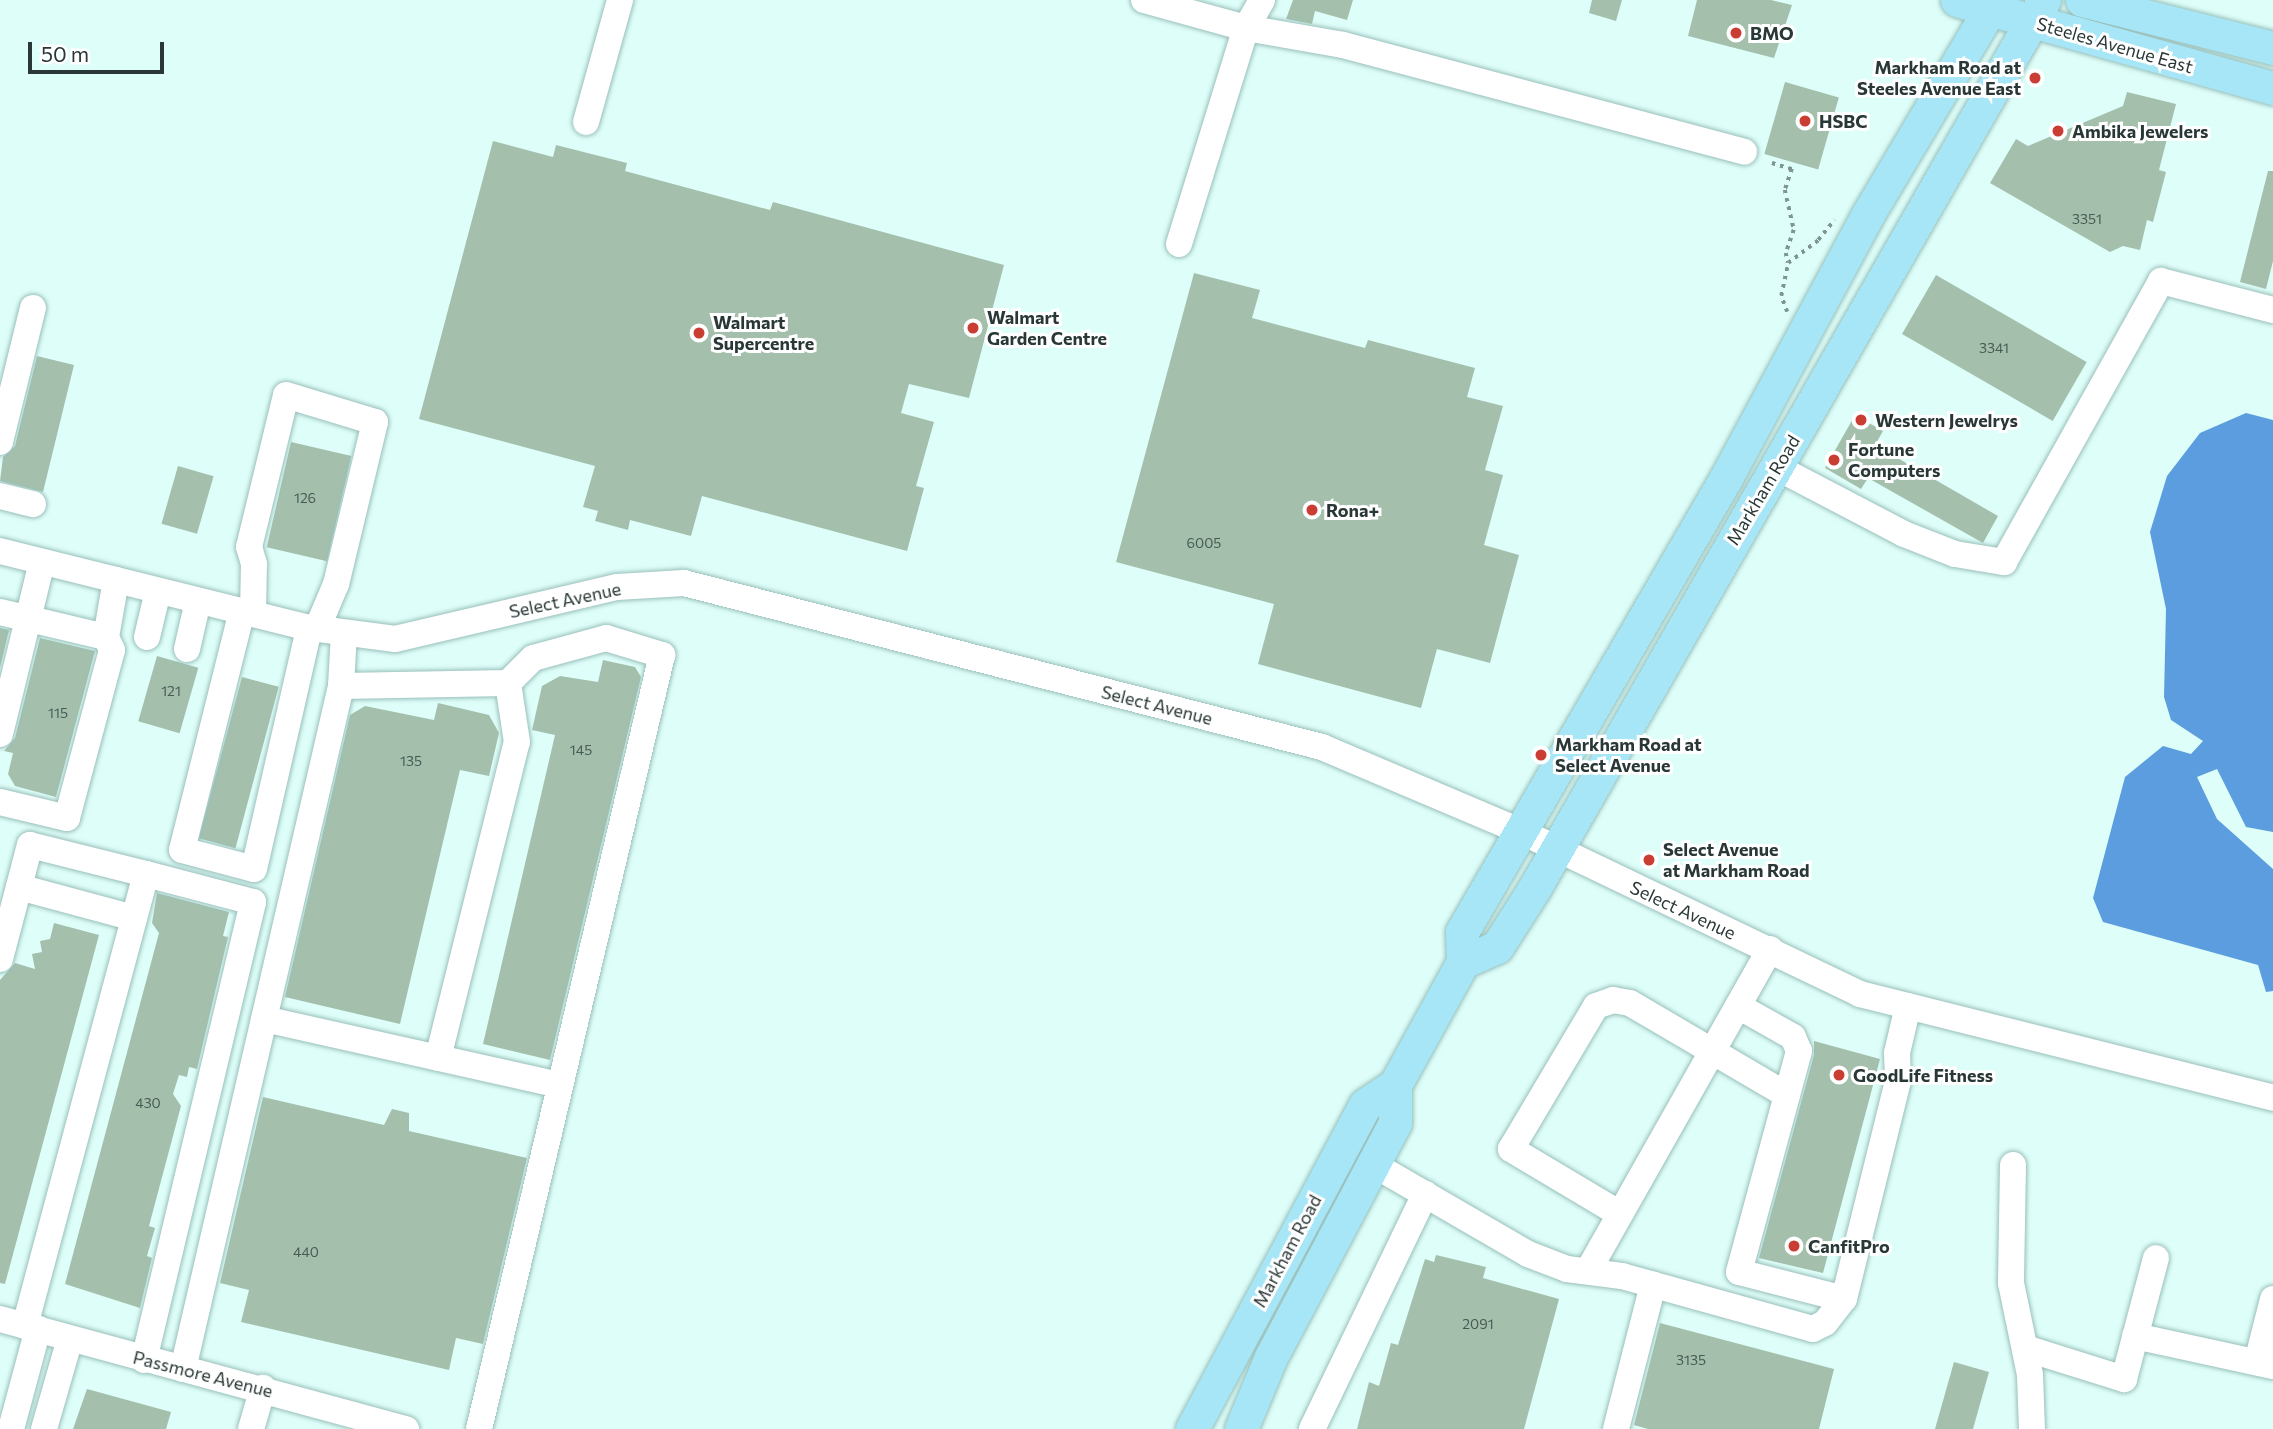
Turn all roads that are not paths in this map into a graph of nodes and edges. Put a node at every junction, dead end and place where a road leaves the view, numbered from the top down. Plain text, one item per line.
1 (620, 0) edge
2 (1144, 0) edge
3 (1245, 0) edge
4 (1262, 0) edge
5 (1957, 0) edge
6 (2082, 0) edge
7 (1992, 4) edge
8 (2038, 11) edge
9 (1246, 29) junction
10 (2273, 48) edge
11 (2273, 88) edge
12 (586, 122) dead end
13 (1744, 152) dead end
14 (1179, 244) dead end
15 (33, 308) dead end
16 (2273, 310) edge
17 (0, 442) edge
18 (1776, 467) junction
19 (0, 496) edge
20 (33, 504) dead end
21 (0, 551) edge
22 (42, 562) junction
23 (116, 580) junction
24 (158, 591) junction
25 (198, 601) junction
26 (0, 611) edge
27 (247, 613) junction
28 (29, 618) junction
29 (313, 629) junction
30 (344, 633) junction
31 (106, 637) junction
32 (147, 638) dead end
33 (187, 649) dead end
34 (508, 683) junction
35 (341, 686) junction
36 (0, 734) edge
37 (0, 803) edge
38 (1522, 832) junction
39 (1558, 849) junction
40 (146, 874) junction
41 (19, 887) junction
42 (134, 918) junction
43 (1770, 949) junction
44 (0, 959) edge
45 (1463, 962) junction
46 (1738, 1006) junction
47 (1908, 1006) junction
48 (264, 1019) junction
49 (1713, 1051) junction
50 (438, 1058) junction
51 (1395, 1085) junction
52 (560, 1086) junction
53 (1787, 1095) junction
54 (2273, 1098) edge
55 (1371, 1163) junction
56 (2013, 1165) dead end
57 (1425, 1194) junction
58 (1620, 1214) junction
59 (2156, 1258) dead end
60 (1588, 1271) junction
61 (1653, 1285) junction
62 (1844, 1299) junction
63 (2273, 1299) edge
64 (21, 1325) edge
65 (2135, 1336) junction
66 (71, 1339) junction
67 (2025, 1348) junction
68 (144, 1360) junction
69 (2265, 1364) edge
70 (183, 1369) junction
71 (263, 1388) junction
72 (11, 1429) edge
73 (44, 1429) edge
74 (251, 1429) edge
75 (406, 1429) edge
76 (479, 1429) edge
77 (1192, 1429) edge
78 (1241, 1429) edge
79 (1312, 1429) edge
80 (1616, 1429) edge
81 (2032, 1429) edge

1 - 12 street
2 - 9 street
3 - 9 street
4 - 9 street
5 - 7 main road, Steeles Avenue East
6 - 10 main road, Steeles Avenue East
7 - 8 main road, Steeles Avenue East
7 - 38 main road, Markham Road
8 - 11 main road, Steeles Avenue East
8 - 18 main road, Markham Road
9 - 13 street
9 - 14 street
15 - 17 street
16 - 18 street
18 - 39 main road, Markham Road
19 - 20 street
21 - 22 street, Select Avenue
22 - 23 street, Select Avenue
22 - 28 street
23 - 24 street, Select Avenue
23 - 31 street
24 - 25 street, Select Avenue
24 - 32 street
25 - 27 street, Select Avenue
25 - 33 street
26 - 28 street
27 - 29 street, Select Avenue
27 - 29 street
27 - 29 street
28 - 31 street
28 - 36 street
29 - 30 street, Select Avenue
30 - 35 street
30 - 38 street, Select Avenue
31 - 37 street
34 - 35 street
34 - 50 street
34 - 52 street
35 - 48 street
38 - 39 street, Select Avenue
38 - 45 main road, Markham Road
39 - 43 street, Select Avenue
39 - 45 main road, Markham Road
40 - 41 street
40 - 42 street
40 - 68 street
41 - 42 street
41 - 44 street
42 - 64 street
43 - 46 street
43 - 47 street, Select Avenue
45 - 51 main road, Markham Road
46 - 49 street
46 - 53 street
47 - 54 street, Select Avenue
47 - 62 street
48 - 50 street
48 - 70 street
49 - 53 street
49 - 58 street
49 - 58 street
50 - 52 street
51 - 55 main road, Markham Road
51 - 77 main road, Markham Road
52 - 76 street
53 - 62 street
55 - 57 street
55 - 78 main road, Markham Road
56 - 67 street
57 - 60 street
57 - 79 street
58 - 60 street
59 - 65 street
60 - 61 street
61 - 62 street
61 - 80 street
63 - 69 street
64 - 66 street, Passmore Avenue
64 - 72 street
65 - 67 street
65 - 69 street
66 - 68 street, Passmore Avenue
66 - 73 street
67 - 81 street
68 - 70 street, Passmore Avenue
70 - 71 street, Passmore Avenue
71 - 74 street
71 - 75 street, Passmore Avenue

